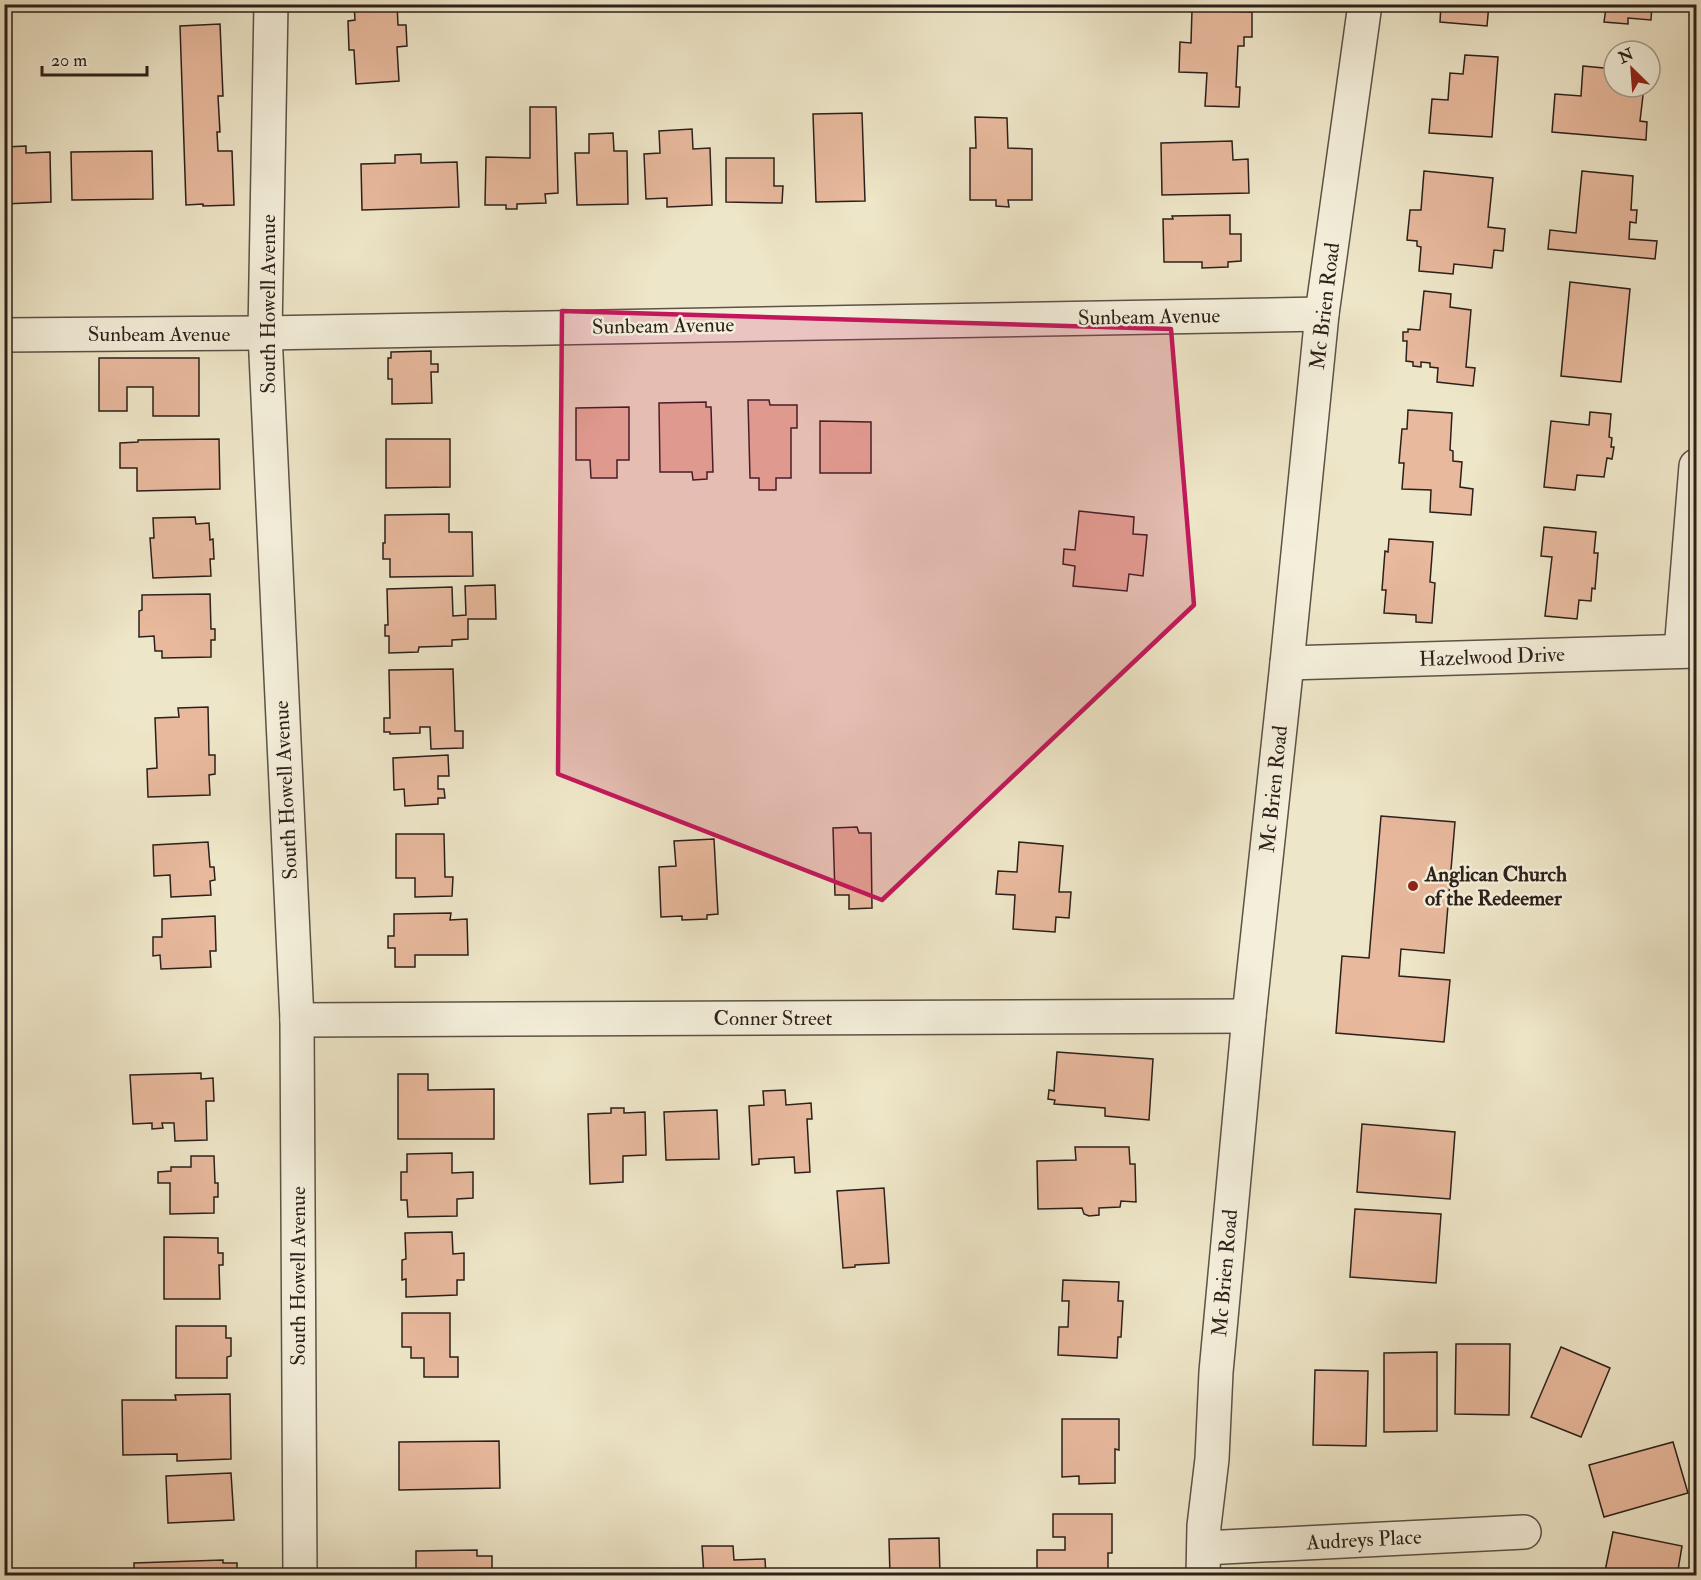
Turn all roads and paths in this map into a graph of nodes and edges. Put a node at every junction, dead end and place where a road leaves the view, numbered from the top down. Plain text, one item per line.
1 (271, 4) edge
2 (1365, 4) edge
3 (1322, 314) junction
4 (265, 333) junction
5 (4, 335) edge
6 (1696, 466) edge
7 (1689, 651) edge
8 (1287, 663) junction
9 (1249, 1016) junction
10 (297, 1020) junction
11 (1524, 1532) dead end
12 (1203, 1562) edge
13 (300, 1575) edge

1 - 4 street, South Howell Avenue
2 - 3 street, Mc Brien Road
3 - 4 street, Sunbeam Avenue
3 - 8 street, Mc Brien Road
4 - 5 street, Sunbeam Avenue
4 - 10 street, South Howell Avenue
6 - 7 street
7 - 8 street, Hazelwood Drive
8 - 9 street, Mc Brien Road
9 - 10 street, Conner Street
9 - 12 street, Mc Brien Road
10 - 13 street, South Howell Avenue
11 - 12 street, Audreys Place

